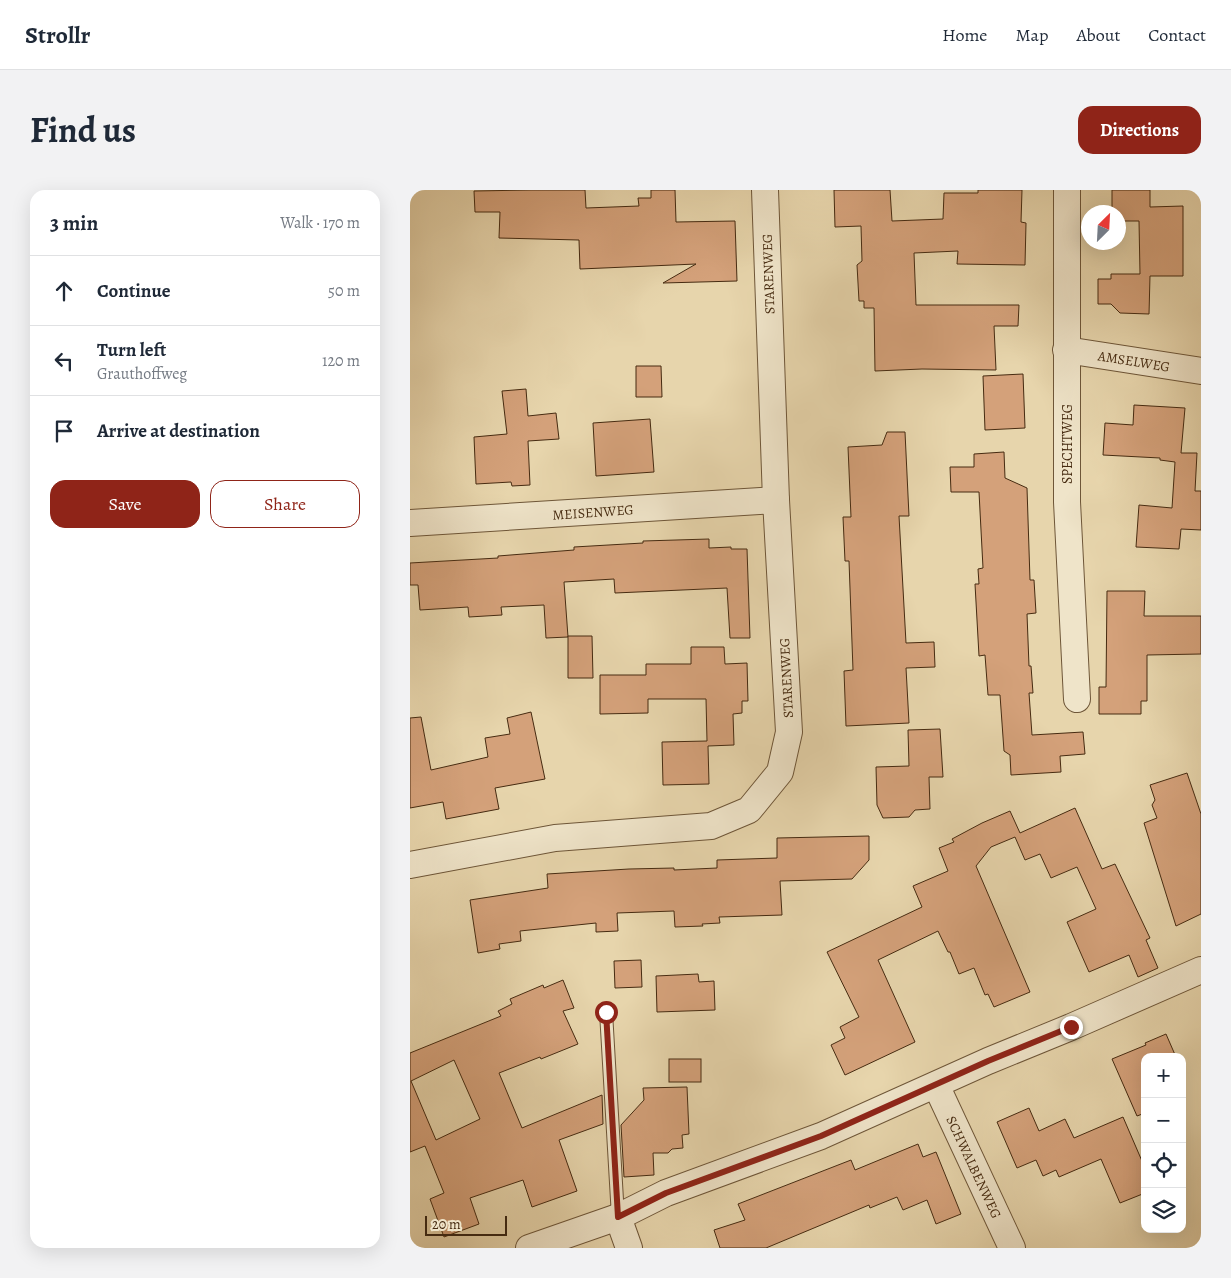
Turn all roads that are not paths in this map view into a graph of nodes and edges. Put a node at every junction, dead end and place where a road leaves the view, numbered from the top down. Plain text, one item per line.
1 (765, 190) edge
2 (1067, 190) edge
3 (1066, 350) junction
4 (1201, 371) edge
5 (776, 500) junction
6 (410, 523) edge
7 (1078, 699) dead end
8 (410, 865) edge
9 (1201, 970) edge
10 (606, 1012) dead end
11 (936, 1085) junction
12 (618, 1217) junction
13 (530, 1248) edge
14 (629, 1248) edge
15 (1012, 1248) edge

1 - 5 street, STARENWEG
2 - 3 street, SPECHTWEG
3 - 4 street, AMSELWEG
3 - 7 street, SPECHTWEG
5 - 6 street, MEISENWEG
5 - 8 street, STARENWEG
9 - 11 street
10 - 12 lane
11 - 12 street
11 - 15 street, SCHWALBENWEG
12 - 13 street
12 - 14 street

